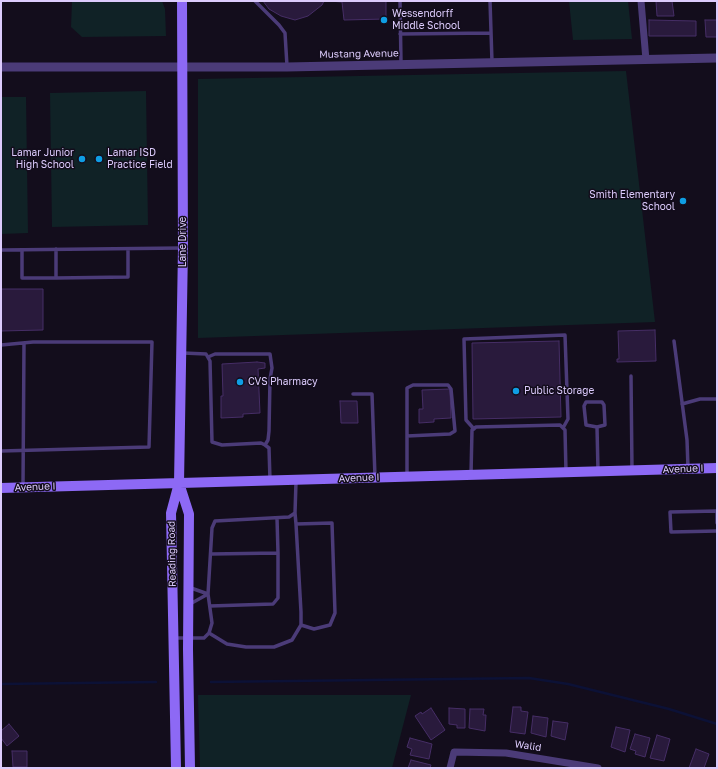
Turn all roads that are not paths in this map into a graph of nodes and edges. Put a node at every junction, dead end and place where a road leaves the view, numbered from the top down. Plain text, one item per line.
1 (182, 1) edge
2 (255, 1) edge
3 (400, 1) edge
4 (490, 1) edge
5 (641, 1) edge
6 (491, 33) junction
7 (400, 34) junction
8 (717, 58) edge
9 (646, 60) junction
10 (492, 63) junction
11 (401, 64) junction
12 (1, 67) edge
13 (182, 67) junction
14 (287, 67) junction
15 (183, 248) junction
16 (56, 249) junction
17 (128, 249) junction
18 (1, 250) edge
19 (22, 250) junction
20 (56, 278) junction
21 (674, 341) dead end
22 (24, 343) junction
23 (1, 346) edge
24 (182, 353) junction
25 (208, 357) junction
26 (631, 376) dead end
27 (353, 394) dead end
28 (717, 399) edge
29 (682, 404) junction
30 (597, 427) junction
31 (563, 428) junction
32 (474, 429) junction
33 (407, 436) junction
34 (265, 445) junction
35 (23, 450) junction
36 (1, 451) edge
37 (717, 468) edge
38 (688, 469) junction
39 (632, 471) junction
40 (598, 472) junction
41 (566, 473) junction
42 (471, 475) junction
43 (407, 477) junction
44 (375, 478) junction
45 (296, 480) junction
46 (270, 481) junction
47 (179, 483) junction
48 (23, 487) junction
49 (1, 488) edge
50 (296, 513) junction
51 (277, 518) junction
52 (717, 522) edge
53 (296, 524) junction
54 (717, 531) edge
55 (278, 553) junction
56 (210, 554) junction
57 (188, 587) junction
58 (208, 594) junction
59 (188, 605) junction
60 (210, 606) junction
61 (301, 625) junction
62 (209, 633) junction
63 (173, 638) junction
64 (188, 638) junction
65 (561, 764) edge
66 (176, 768) edge
67 (190, 768) edge
68 (450, 768) edge
69 (598, 768) edge

1 - 13 main road, Lane Drive
2 - 14 lane
3 - 7 lane
4 - 6 lane
5 - 9 street
6 - 7 lane
6 - 10 lane
7 - 11 lane
8 - 9 street, Mustang Avenue
9 - 10 street, Mustang Avenue
10 - 11 street, Mustang Avenue
11 - 14 street, Mustang Avenue
12 - 13 street, Mustang Avenue
13 - 14 street, Mustang Avenue
13 - 15 main road, Lane Drive
15 - 17 lane
15 - 24 main road, Lane Drive
16 - 17 lane
16 - 19 lane
16 - 20 lane
17 - 20 lane
18 - 19 lane
19 - 20 lane
21 - 29 lane
22 - 23 lane
22 - 35 lane
22 - 35 lane
24 - 25 lane
24 - 47 main road, Lane Drive
25 - 34 lane
25 - 34 lane
26 - 39 lane
27 - 44 lane
28 - 29 lane
29 - 38 lane
30 - 30 lane
30 - 40 lane
31 - 32 lane
31 - 32 lane
31 - 41 lane
32 - 42 lane
33 - 33 lane
33 - 43 lane
34 - 46 lane
35 - 36 lane
35 - 48 lane
37 - 38 main road, Avenue I
38 - 39 main road, Avenue I
39 - 40 main road, Avenue I
40 - 41 main road, Avenue I
41 - 42 main road, Avenue I
42 - 43 main road, Avenue I
43 - 44 main road, Avenue I
44 - 45 main road, Avenue I
45 - 46 main road, Avenue I
45 - 50 lane
46 - 47 main road, Avenue I
47 - 48 main road, Avenue I
47 - 57 main road, Reading Road
47 - 63 main road, Reading Road
48 - 49 main road, Avenue I
50 - 51 lane
50 - 53 lane
51 - 55 lane
51 - 56 lane
52 - 54 lane
53 - 61 lane
53 - 61 lane
55 - 56 lane
55 - 60 lane
56 - 58 lane
57 - 58 lane
57 - 59 main road, Reading Road
58 - 59 lane
58 - 60 lane
59 - 64 main road, Reading Road
60 - 62 lane
61 - 62 lane
62 - 64 lane
63 - 64 lane
63 - 66 main road, Reading Road
64 - 67 main road, Reading Road
65 - 68 street, Walid
65 - 69 street, Walid

